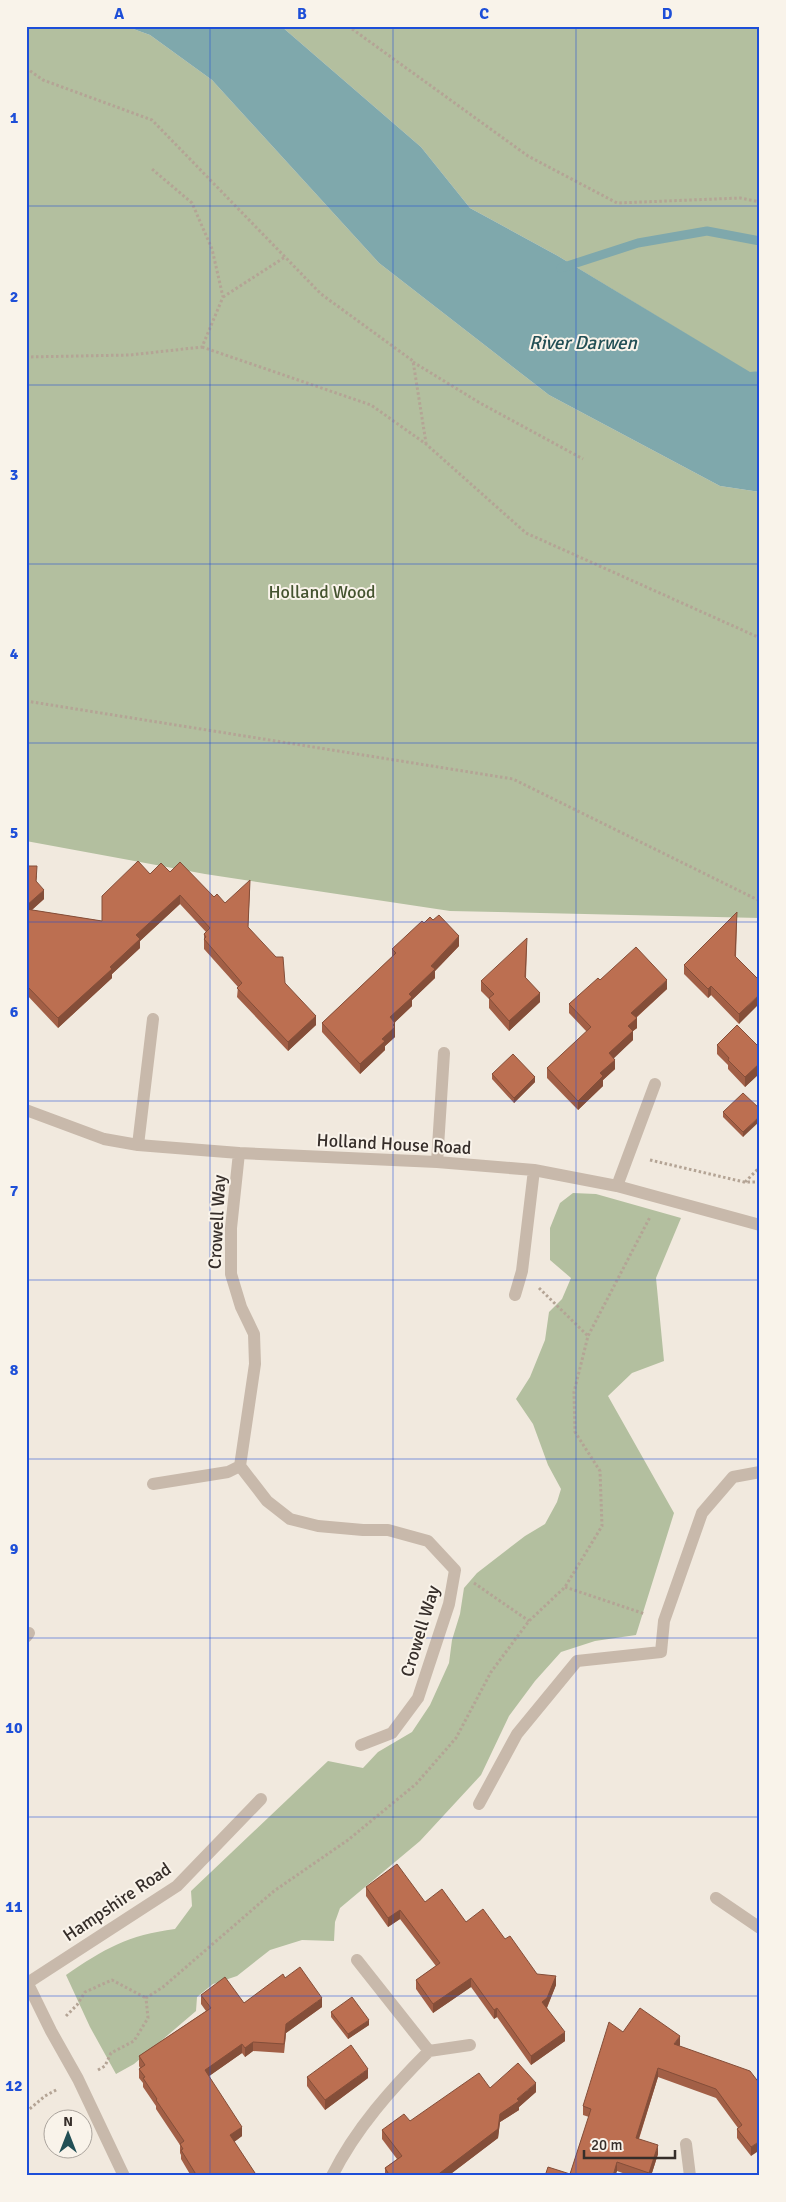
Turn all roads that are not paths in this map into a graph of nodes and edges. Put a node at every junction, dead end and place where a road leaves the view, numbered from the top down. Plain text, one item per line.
1 (153, 1019) dead end
2 (444, 1054) dead end
3 (655, 1084) dead end
4 (26, 1110) edge
5 (138, 1145) junction
6 (239, 1153) junction
7 (437, 1162) junction
8 (534, 1170) junction
9 (617, 1186) junction
10 (760, 1225) edge
11 (515, 1295) dead end
12 (240, 1466) junction
13 (760, 1472) edge
14 (153, 1484) dead end
15 (360, 1745) dead end
16 (260, 1799) dead end
17 (480, 1804) dead end
18 (716, 1898) dead end
19 (760, 1928) edge
20 (357, 1960) dead end
21 (27, 1981) edge
22 (470, 2045) dead end
23 (429, 2051) junction
24 (686, 2144) dead end
25 (124, 2176) edge
26 (332, 2176) edge
27 (690, 2176) edge

1 - 5 street
2 - 7 street
3 - 9 street
4 - 5 street, Holland House Road
5 - 6 street, Holland House Road
6 - 7 street, Holland House Road
6 - 12 street, Crowell Way
7 - 8 street, Holland House Road
8 - 9 street, Holland House Road
8 - 11 street
9 - 10 street, Holland House Road
12 - 14 street
12 - 15 street, Crowell Way
13 - 17 street
16 - 21 street, Hampshire Road
18 - 19 street
20 - 23 street
21 - 25 street, Hampshire Road
22 - 23 street
23 - 26 street
24 - 27 street

